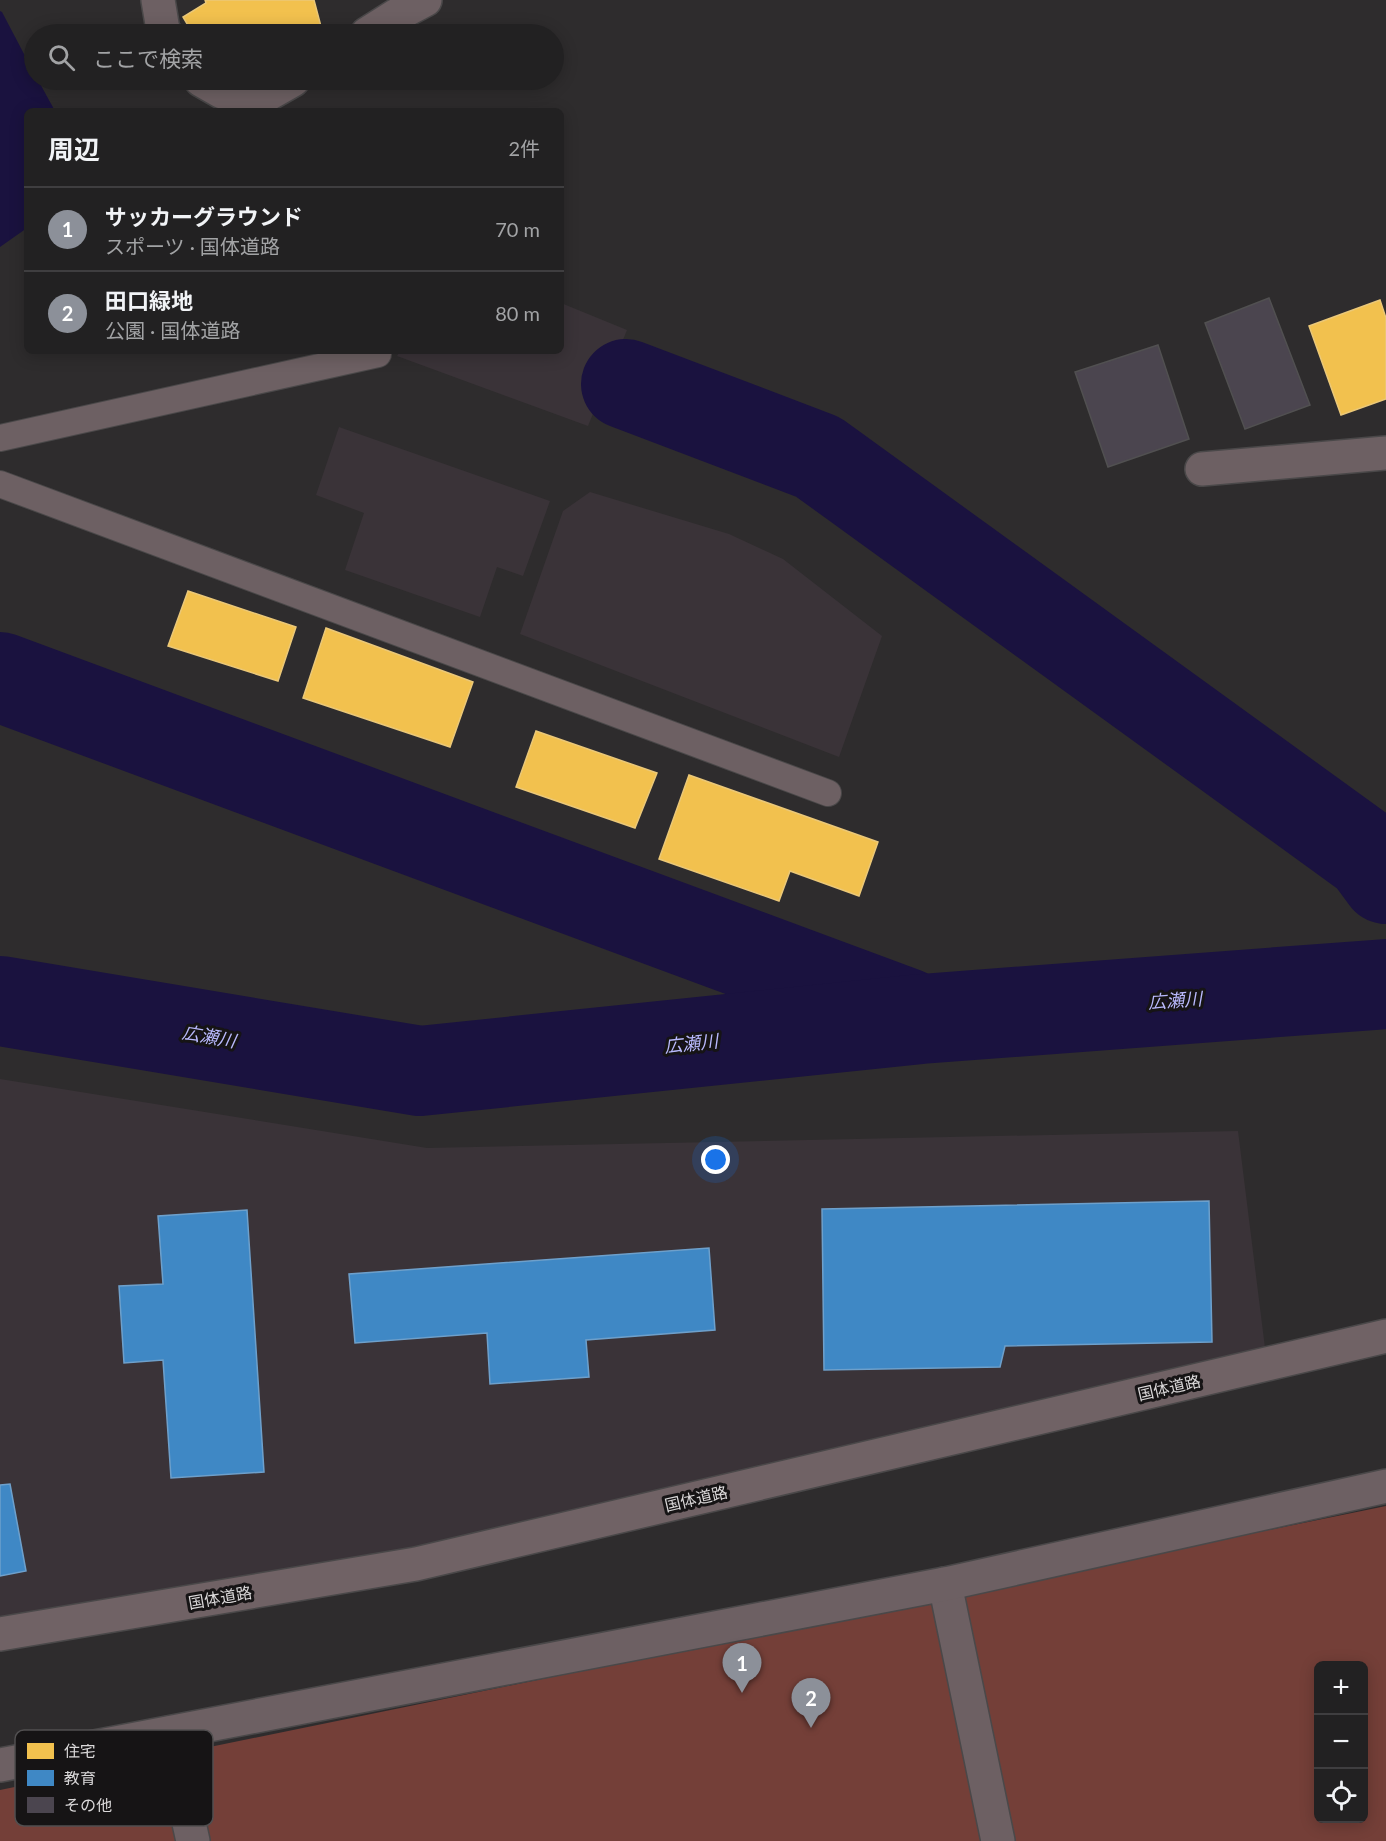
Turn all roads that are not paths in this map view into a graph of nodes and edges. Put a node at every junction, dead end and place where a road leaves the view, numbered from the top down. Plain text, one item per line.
1 (158, 0) edge
2 (425, 0) edge
3 (162, 24) edge
4 (383, 24) edge
5 (218, 90) edge
6 (276, 90) edge
7 (378, 354) dead end
8 (0, 438) edge
9 (1386, 453) edge
10 (1202, 469) dead end
11 (0, 484) edge
12 (828, 793) dead end
13 (1386, 1336) edge
14 (1386, 1486) edge
15 (945, 1584) junction
16 (0, 1634) edge
17 (179, 1730) edge
18 (15, 1762) edge
19 (0, 1765) edge
20 (190, 1826) edge
21 (193, 1841) edge
22 (998, 1841) edge

1 - 3 street
2 - 4 street
5 - 6 street
7 - 8 lane
9 - 10 street
11 - 12 lane
13 - 16 street, 国体道路
14 - 15 street
15 - 17 street
15 - 22 street
18 - 19 street
20 - 21 street

